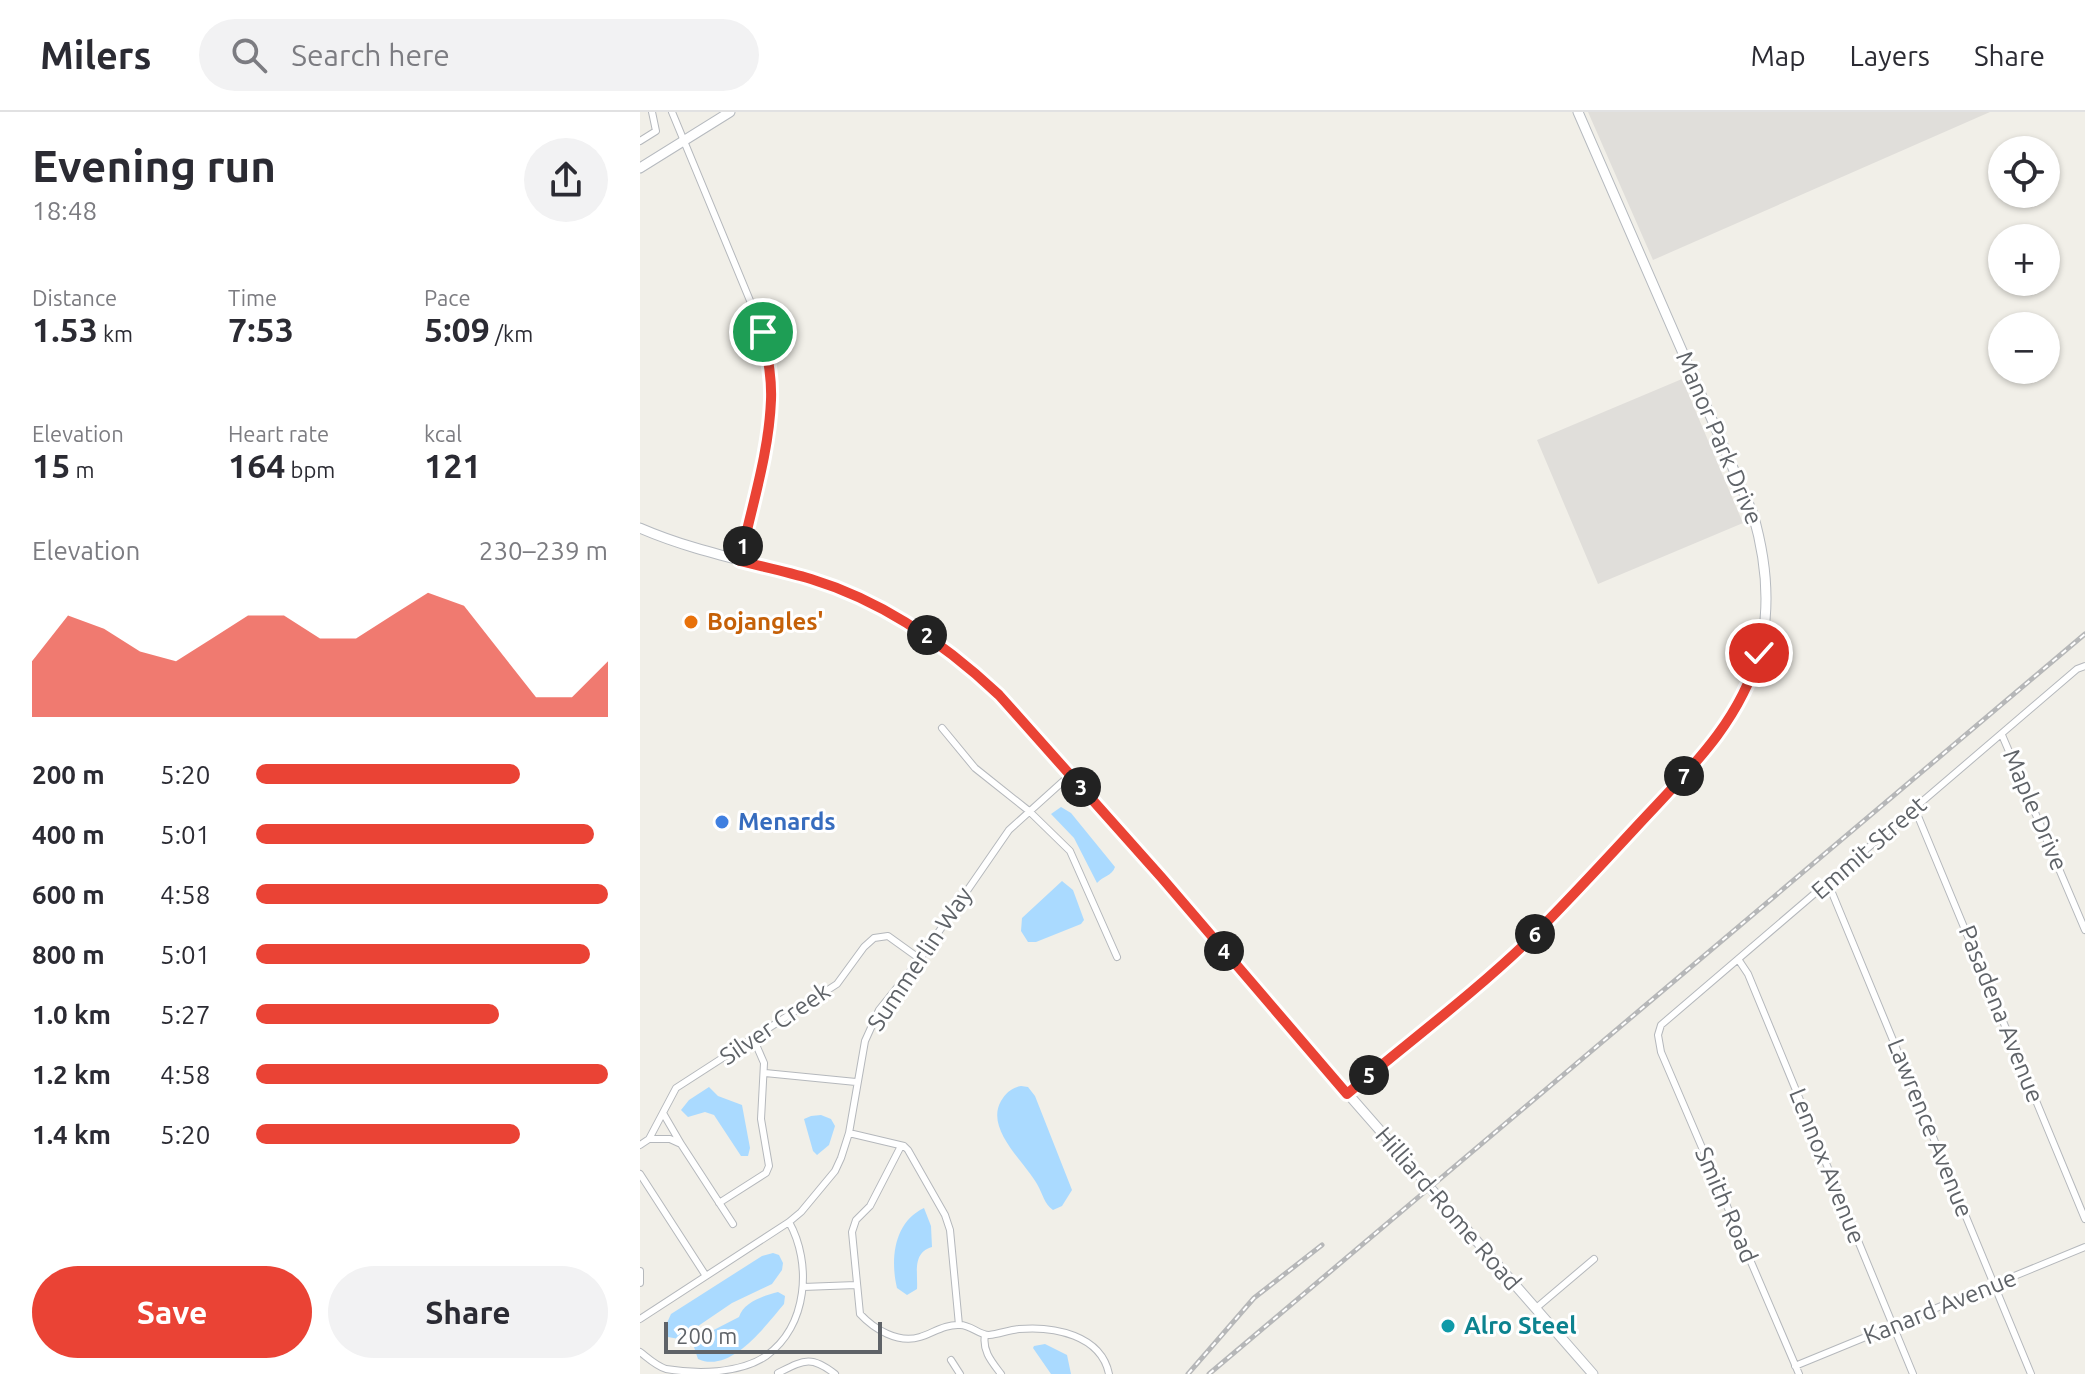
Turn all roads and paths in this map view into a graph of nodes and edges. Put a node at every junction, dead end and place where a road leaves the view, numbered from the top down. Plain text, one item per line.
1 (652, 112) edge
2 (672, 112) edge
3 (730, 112) edge
4 (1578, 112) edge
5 (640, 141) edge
6 (684, 141) junction
7 (640, 168) edge
8 (640, 528) edge
9 (740, 561) junction
10 (2085, 666) edge
11 (942, 728) dead end
12 (2002, 735) junction
13 (1070, 775) junction
14 (1915, 809) junction
15 (1029, 811) junction
16 (1828, 883) junction
17 (2085, 930) edge
18 (1117, 957) dead end
19 (920, 959) junction
20 (1738, 959) junction
21 (1658, 1035) joint
22 (754, 1040) junction
23 (765, 1073) junction
24 (856, 1082) junction
25 (1347, 1094) junction
26 (663, 1113) junction
27 (849, 1133) junction
28 (649, 1139) junction
29 (681, 1144) junction
30 (640, 1145) edge
31 (901, 1146) junction
32 (640, 1174) edge
33 (719, 1203) junction
34 (2085, 1219) edge
35 (789, 1222) junction
36 (733, 1224) dead end
37 (2085, 1247) edge
38 (1594, 1259) dead end
39 (640, 1271) edge
40 (706, 1276) junction
41 (640, 1283) edge
42 (1994, 1284) junction
43 (856, 1285) junction
44 (803, 1287) junction
45 (1535, 1309) junction
46 (640, 1319) edge
47 (959, 1325) junction
48 (1894, 1327) junction
49 (985, 1335) junction
50 (640, 1352) edge
51 (766, 1357) junction
52 (951, 1360) dead end
53 (1797, 1370) edge
54 (661, 1371) edge
55 (777, 1373) edge
56 (835, 1374) edge
57 (960, 1374) edge
58 (1001, 1374) edge
59 (1109, 1374) edge
60 (1593, 1374) edge
61 (1913, 1374) edge
62 (2031, 1374) edge

1 - 5 street
2 - 6 street
3 - 6 main road
4 - 25 main road, Manor Park Drive
6 - 7 main road
6 - 9 street
8 - 9 main road, Hilliard-Rome Road
9 - 13 main road, Hilliard-Rome Road
10 - 12 street, Emmit Street
11 - 15 street
12 - 14 street, Emmit Street
12 - 17 street, Maple Drive
13 - 15 street, Summerlin Way
13 - 25 main road, Hilliard-Rome Road
14 - 16 street, Emmit Street
14 - 34 street, Pasadena Avenue
15 - 18 street
15 - 19 street, Summerlin Way
16 - 20 street, Emmit Street
16 - 42 street, Lawrence Avenue
19 - 22 street, Silver Creek
19 - 24 street, Summerlin Way
20 - 21 street, Emmit Street
20 - 48 street, Lennox Avenue
21 - 53 street, Smith Road
22 - 23 street
22 - 26 street, Silver Creek
23 - 24 street
23 - 33 street
24 - 27 street, Summerlin Way
25 - 45 main road, Hilliard-Rome Road
26 - 28 street, Silver Creek
26 - 29 street
27 - 31 street
27 - 35 street, Summerlin Way
28 - 29 street
28 - 30 street, Silver Creek
29 - 33 street
31 - 43 street
31 - 47 street
32 - 40 street
33 - 36 street
35 - 40 street, Summerlin Way
35 - 44 street
37 - 42 street, Kanard Avenue
38 - 45 street
39 - 41 street
40 - 46 street, Summerlin Way
42 - 48 street, Kanard Avenue
42 - 62 street, Lawrence Avenue
43 - 44 street
43 - 47 street
44 - 51 street
45 - 60 main road, Hilliard-Rome Road
47 - 49 street
48 - 53 street, Kanard Avenue
48 - 61 street, Lennox Avenue
49 - 58 street
49 - 59 street
50 - 54 street
51 - 54 street
51 - 55 street
52 - 57 street
55 - 56 street

